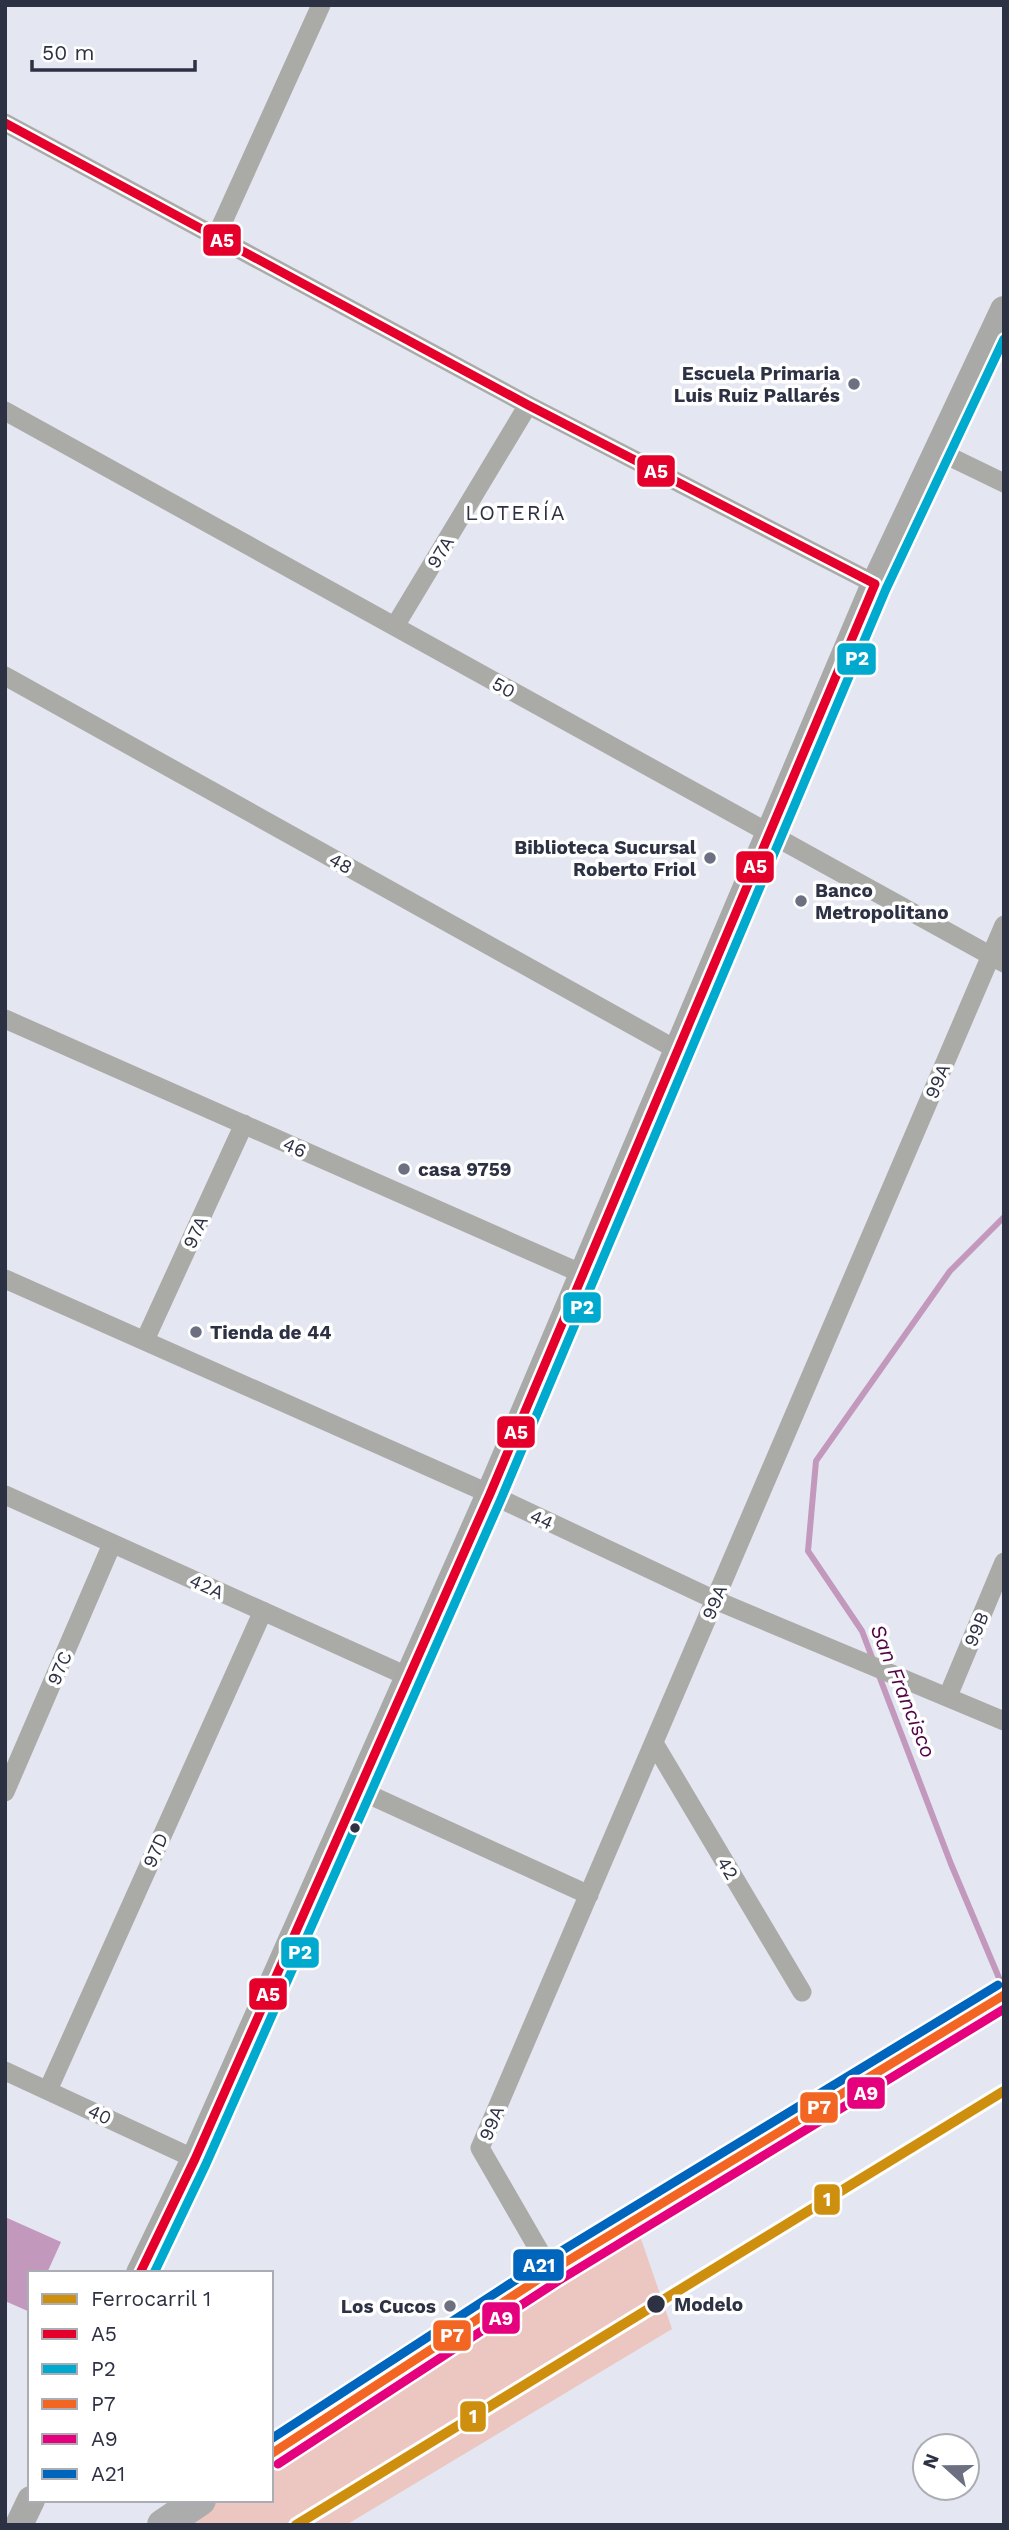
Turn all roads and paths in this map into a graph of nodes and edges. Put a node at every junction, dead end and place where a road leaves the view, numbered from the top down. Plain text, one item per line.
1 (321, 5) edge
2 (5, 122) edge
3 (216, 237) junction
4 (1004, 310) edge
5 (528, 405) junction
6 (5, 411) edge
7 (938, 451) junction
8 (1004, 483) edge
9 (875, 584) junction
10 (395, 626) junction
11 (5, 676) edge
12 (770, 835) junction
13 (1004, 925) edge
14 (997, 959) edge
15 (5, 1019) edge
16 (677, 1050) junction
17 (244, 1124) junction
18 (585, 1275) junction
19 (5, 1279) edge
20 (145, 1340) junction
21 (5, 1494) edge
22 (490, 1494) junction
23 (112, 1544) junction
24 (1004, 1562) edge
25 (715, 1600) junction
26 (263, 1611) junction
27 (409, 1677) junction
28 (948, 1696) junction
29 (1004, 1721) edge
30 (654, 1743) junction
31 (359, 1790) junction
32 (5, 1792) edge
33 (589, 1895) junction
34 (802, 1992) dead end
35 (1004, 1995) edge
36 (5, 2071) edge
37 (48, 2090) junction
38 (195, 2159) junction
39 (141, 2271) edge
40 (551, 2271) junction
41 (273, 2453) edge
42 (30, 2502) edge
43 (198, 2502) edge
44 (19, 2525) edge
45 (163, 2525) edge

1 - 3 street
2 - 3 street
3 - 5 street
4 - 7 street
5 - 9 street
5 - 10 street, 97A
6 - 10 street, 50
7 - 8 street
7 - 9 street
9 - 12 street
10 - 12 street, 50
11 - 16 street, 48
12 - 14 street, 50
12 - 16 street
13 - 14 street, 99A
14 - 25 street, 99A
15 - 17 street, 46
16 - 18 street
17 - 18 street, 46
17 - 20 street, 97A
18 - 22 street
19 - 20 street, 44
20 - 22 street, 44
21 - 23 street, 42A
22 - 25 street, 44
22 - 27 street
23 - 26 street, 42A
23 - 32 street, 97C
24 - 28 street, 99B
25 - 28 street, 44
25 - 30 street, 99A
26 - 27 street, 42A
26 - 37 street, 97D
27 - 31 street
28 - 29 street, 44
30 - 33 street, 99A
30 - 34 street, 42
31 - 33 street
31 - 38 street
33 - 40 street, 99A
35 - 40 main road
36 - 37 street, 40
37 - 38 street, 40
38 - 39 street
40 - 41 main road
42 - 44 street
43 - 45 main road

